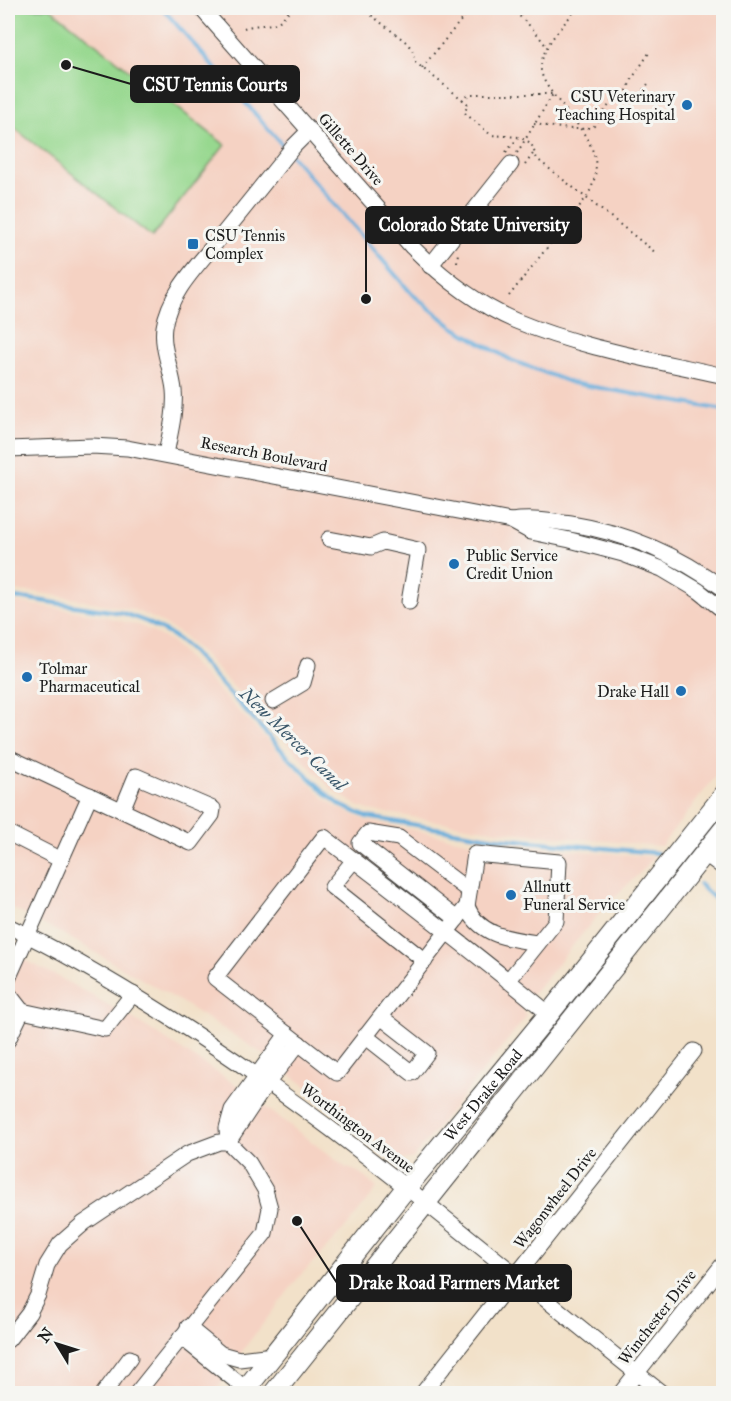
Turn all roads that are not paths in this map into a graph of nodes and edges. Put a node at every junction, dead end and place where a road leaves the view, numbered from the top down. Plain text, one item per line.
1 (201, 8) edge
2 (310, 130) junction
3 (511, 164) road end
4 (430, 266) junction
5 (723, 376) edge
6 (8, 449) edge
7 (166, 454) junction
8 (511, 521) junction
9 (330, 539) dead end
10 (723, 589) edge
11 (409, 602) dead end
12 (723, 611) edge
13 (308, 665) dead end
14 (273, 701) dead end
15 (8, 758) edge
16 (90, 795) junction
17 (718, 802) edge
18 (122, 810) junction
19 (723, 829) edge
20 (8, 833) edge
21 (360, 843) junction
22 (704, 853) junction
23 (352, 858) junction
24 (61, 860) junction
25 (723, 868) edge
26 (468, 899) junction
27 (457, 919) junction
28 (8, 926) edge
29 (447, 933) junction
30 (27, 935) junction
31 (538, 943) junction
32 (425, 961) junction
33 (8, 979) edge
34 (508, 981) junction
35 (8, 993) edge
36 (133, 994) junction
37 (22, 1011) junction
38 (549, 1014) junction
39 (381, 1017) junction
40 (365, 1036) junction
41 (293, 1039) junction
42 (8, 1040) edge
43 (694, 1051) dead end
44 (262, 1078) junction
45 (228, 1142) junction
46 (406, 1188) junction
47 (425, 1203) junction
48 (723, 1263) edge
49 (518, 1275) junction
50 (184, 1332) junction
51 (8, 1340) edge
52 (273, 1355) junction
53 (130, 1358) dead end
54 (636, 1373) junction
55 (244, 1391) edge
56 (103, 1394) edge
57 (136, 1394) edge
58 (273, 1394) edge
59 (422, 1394) edge
60 (620, 1394) edge
61 (663, 1394) edge

1 - 2 street, Gillette Drive
2 - 4 street, Gillette Drive
2 - 7 street
3 - 4 street
4 - 5 street, Gillette Drive
6 - 7 street, Research Boulevard
7 - 8 street, Research Boulevard
8 - 10 street, Research Boulevard
8 - 12 street, Research Boulevard
9 - 11 street
13 - 14 street
15 - 16 street
16 - 18 street
16 - 24 street
17 - 22 main road
17 - 38 main road, West Drake Road
18 - 18 street
19 - 22 main road, West Drake Road
20 - 24 street
21 - 23 street
21 - 26 street
21 - 27 street
22 - 25 street
22 - 47 main road, West Drake Road
23 - 29 street
23 - 32 street
23 - 41 street
24 - 30 street
26 - 27 street
26 - 31 street
26 - 31 street
27 - 29 street
28 - 30 street, Worthington Avenue
29 - 32 street
29 - 34 street
30 - 33 street
30 - 36 street, Worthington Avenue
31 - 34 street
32 - 39 street
34 - 38 street
35 - 37 street
36 - 37 street
36 - 44 street, Worthington Avenue
37 - 42 street
38 - 46 main road, West Drake Road
39 - 40 street
39 - 40 street
40 - 41 street
41 - 44 street
43 - 49 street, Wagonwheel Drive
44 - 45 street
44 - 46 street, Worthington Avenue
45 - 50 street
45 - 51 street
46 - 47 street, Worthington Avenue
46 - 52 main road, West Drake Road
47 - 49 street, Worthington Avenue
47 - 58 main road, West Drake Road
48 - 54 street, Winchester Drive
49 - 54 street, Worthington Avenue
49 - 59 street, Wagonwheel Drive
50 - 52 street
50 - 55 street
50 - 57 street
52 - 55 main road, West Drake Road
53 - 56 street
54 - 60 street, Winchester Drive
54 - 61 street, Worthington Avenue

